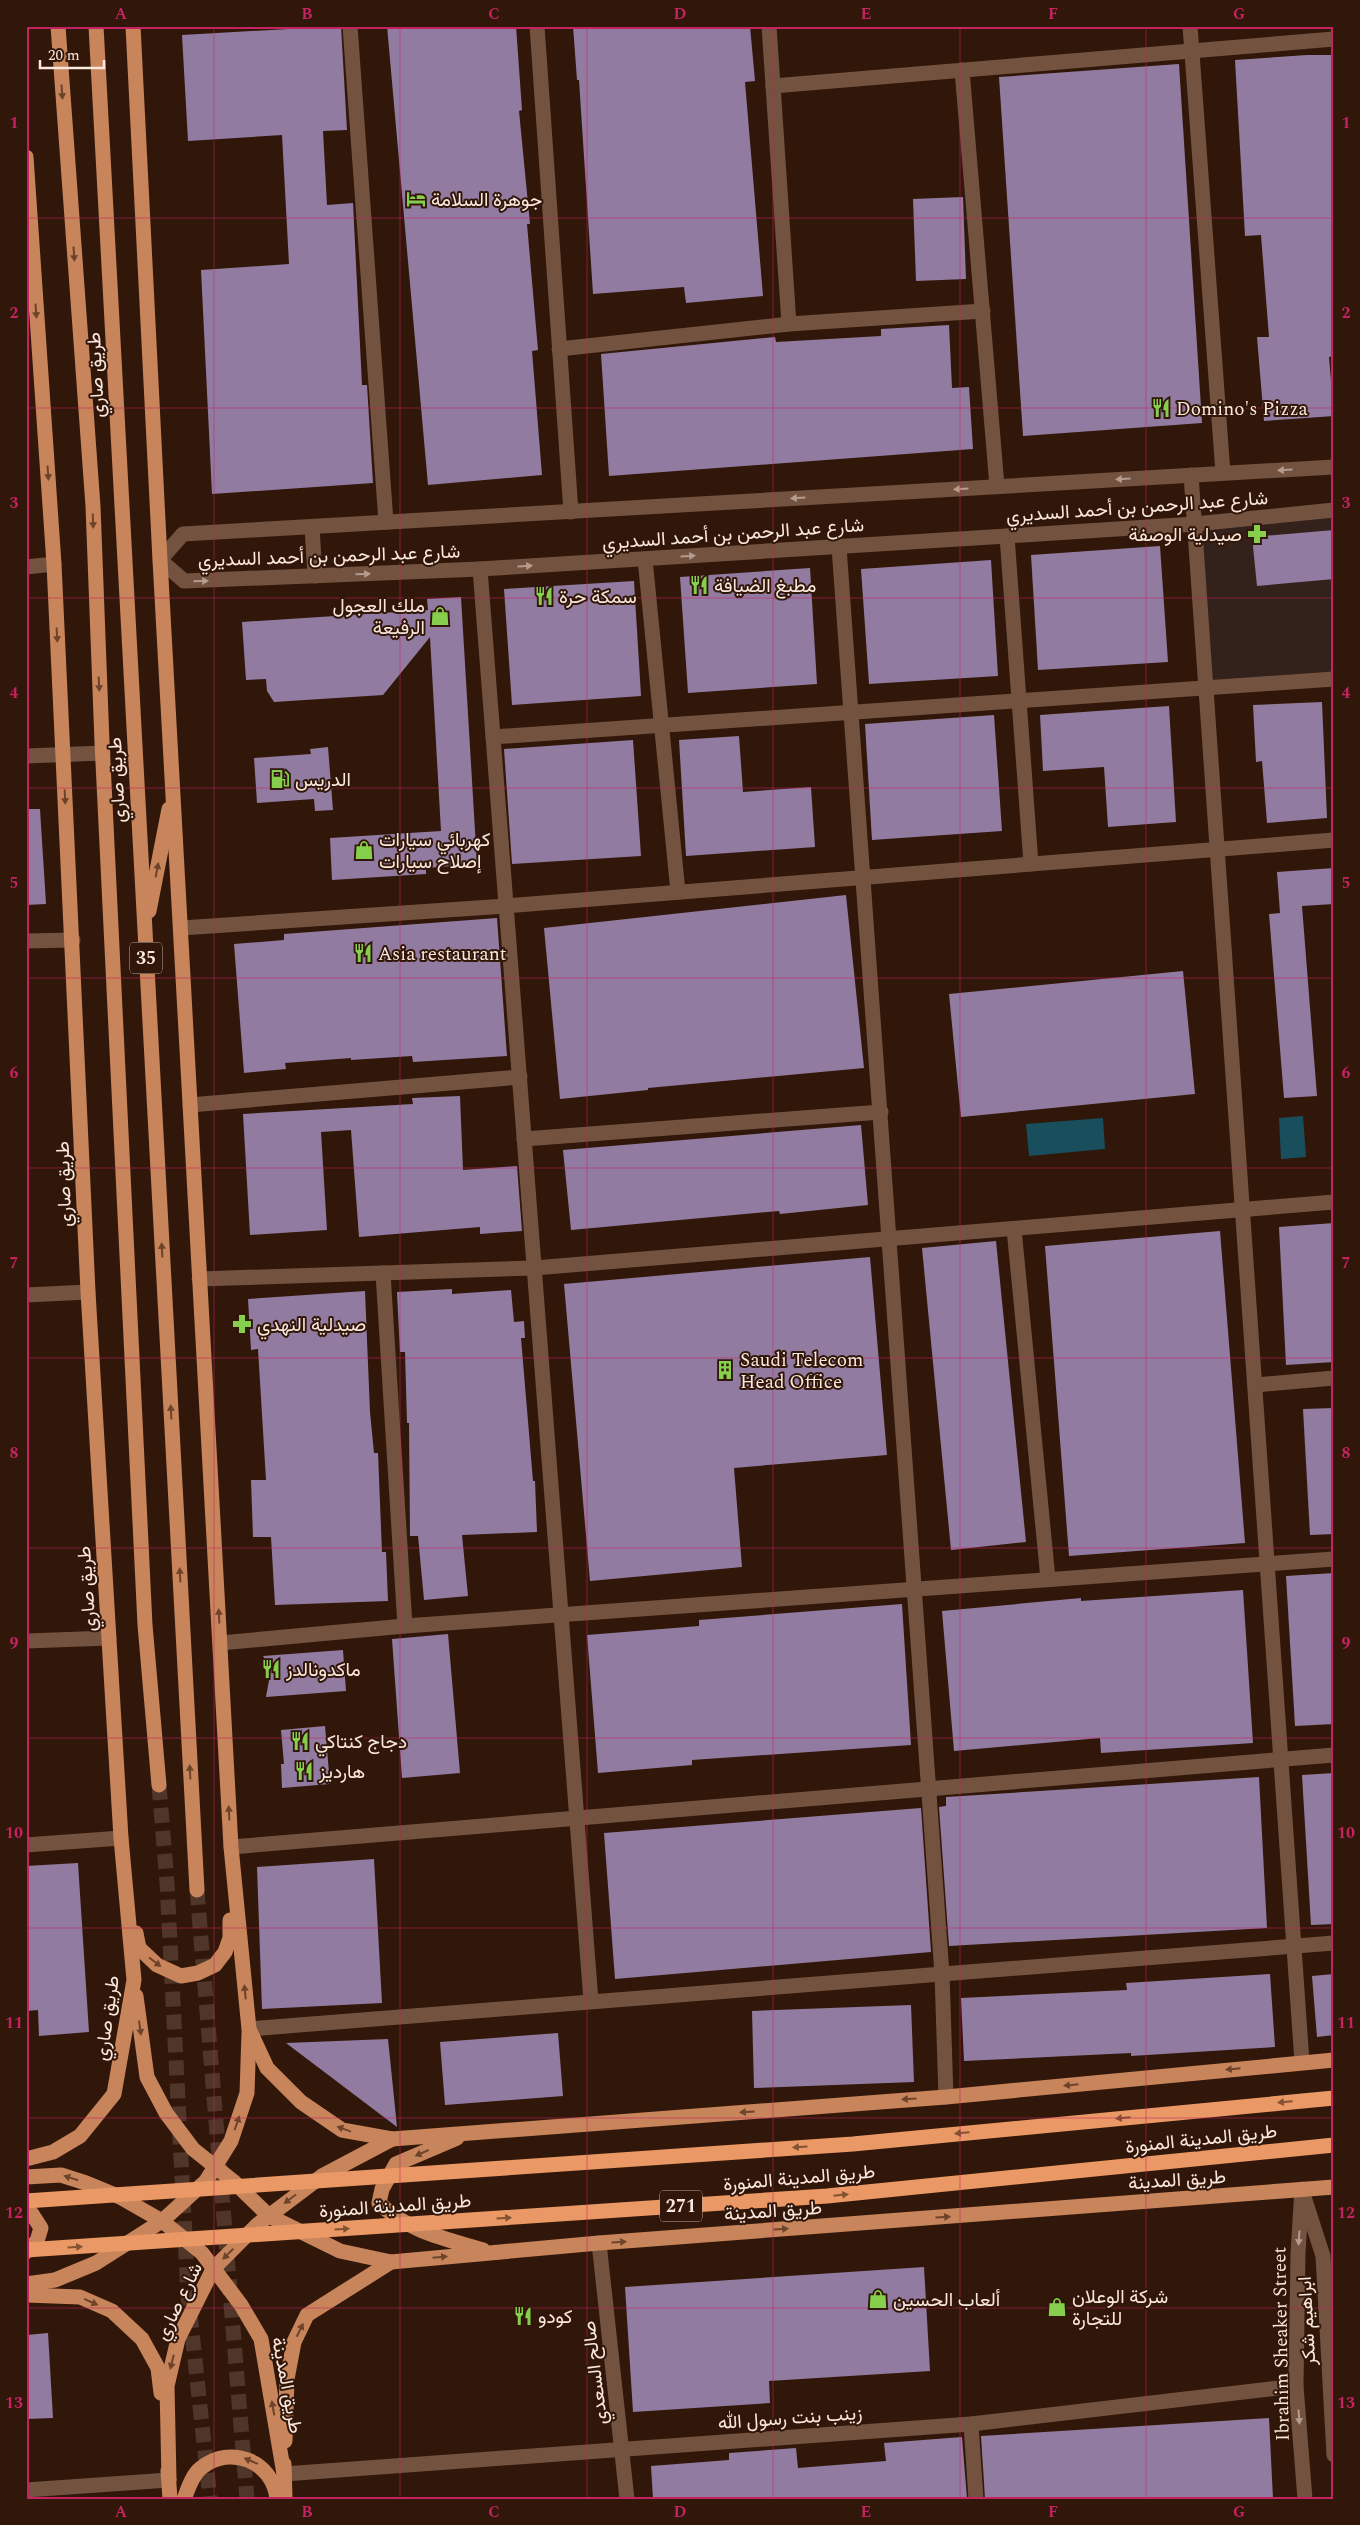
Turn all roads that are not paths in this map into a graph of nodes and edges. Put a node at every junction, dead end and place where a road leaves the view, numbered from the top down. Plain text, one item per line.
1 (58, 26) edge
2 (96, 26) edge
3 (133, 26) edge
4 (350, 26) edge
5 (537, 26) edge
6 (769, 26) edge
7 (1190, 26) edge
8 (1334, 39) edge
9 (1192, 51) junction
10 (962, 70) junction
11 (773, 86) junction
12 (26, 157) edge
13 (28, 213) edge
14 (983, 311) junction
15 (789, 324) junction
16 (559, 349) junction
17 (1334, 467) edge
18 (1223, 473) junction
19 (1191, 475) junction
20 (997, 486) junction
21 (1334, 510) edge
22 (571, 512) junction
23 (386, 522) junction
24 (1195, 524) junction
25 (312, 526) junction
26 (1007, 536) junction
27 (839, 546) junction
28 (645, 559) junction
29 (160, 560) junction
30 (54, 564) junction
31 (26, 567) edge
32 (480, 569) junction
33 (315, 576) junction
34 (1334, 679) edge
35 (1206, 690) junction
36 (1019, 702) junction
37 (852, 713) junction
38 (662, 726) junction
39 (493, 737) junction
40 (102, 753) junction
41 (63, 755) junction
42 (26, 756) edge
43 (173, 786) junction
44 (1334, 840) edge
45 (1218, 849) junction
46 (1031, 864) junction
47 (864, 877) junction
48 (678, 892) junction
49 (506, 906) junction
50 (181, 928) junction
51 (145, 935) junction
52 (73, 940) junction
53 (26, 941) edge
54 (520, 1077) junction
55 (190, 1106) junction
56 (881, 1112) junction
57 (524, 1139) junction
58 (1334, 1202) edge
59 (1243, 1210) junction
60 (1014, 1229) junction
61 (890, 1239) junction
62 (534, 1268) junction
63 (383, 1273) junction
64 (199, 1279) junction
65 (88, 1292) junction
66 (26, 1295) edge
67 (1334, 1378) edge
68 (1255, 1384) junction
69 (1334, 1559) edge
70 (1268, 1564) junction
71 (1048, 1579) junction
72 (915, 1590) junction
73 (561, 1615) junction
74 (404, 1626) junction
75 (109, 1638) junction
76 (26, 1641) edge
77 (220, 1643) junction
78 (1334, 1755) edge
79 (1282, 1759) junction
80 (159, 1785) tunnel mouth
81 (928, 1789) junction
82 (577, 1818) junction
83 (121, 1838) junction
84 (26, 1845) edge
85 (231, 1847) junction
86 (124, 1870) junction
87 (197, 1890) tunnel mouth
88 (1334, 1943) edge
89 (1295, 1946) junction
90 (942, 1974) junction
91 (134, 1980) junction
92 (591, 2001) junction
93 (249, 2029) junction
94 (1334, 2060) edge
95 (1302, 2062) junction
96 (946, 2097) junction
97 (1334, 2098) edge
98 (467, 2133) junction
99 (392, 2139) junction
100 (1334, 2145) edge
101 (26, 2159) edge
102 (215, 2166) junction
103 (26, 2177) edge
104 (1334, 2186) edge
105 (1302, 2189) junction
106 (26, 2200) edge
107 (26, 2211) edge
108 (268, 2216) junction
109 (162, 2221) junction
110 (599, 2243) junction
111 (26, 2251) edge
112 (492, 2252) junction
113 (391, 2262) junction
114 (213, 2269) junction
115 (26, 2284) edge
116 (26, 2295) edge
117 (1296, 2386) junction
118 (1331, 2399) edge
119 (971, 2424) junction
120 (623, 2450) junction
121 (1334, 2455) edge
122 (284, 2474) junction
123 (169, 2480) junction
124 (26, 2490) edge
125 (170, 2499) edge
126 (184, 2499) edge
127 (277, 2499) edge
128 (285, 2499) edge
129 (627, 2499) edge
130 (976, 2499) edge
131 (1305, 2499) edge

1 -> 40 main road, طريق صاري / 35
2 - 51 main road, طريق صاري / 35
3 - 29 main road
4 - 23 street
5 - 16 street
6 - 11 street
7 - 9 street
8 - 9 street
9 - 10 street
9 - 18 street
10 - 11 street
10 - 14 street
11 - 15 street
12 - 13 main road, طريق صاري
13 -> 30 main road, طريق صاري
14 - 15 street
14 - 20 street
15 - 16 street
16 - 22 street
17 -> 18 street, شارع عبد الرحمن بن أحمد السديري
18 - 19 street, شارع عبد الرحمن بن أحمد السديري
19 -> 20 street, شارع عبد الرحمن بن أحمد السديري
19 - 24 street
20 -> 22 street, شارع عبد الرحمن بن أحمد السديري
21 - 24 street, شارع عبد الرحمن بن أحمد السديري
22 - 23 street, شارع عبد الرحمن بن أحمد السديري
23 - 25 street, شارع عبد الرحمن بن أحمد السديري
24 - 26 street, شارع عبد الرحمن بن أحمد السديري
24 - 35 street
25 - 29 street, شارع عبد الرحمن بن أحمد السديري
25 - 33 street
26 - 27 street, شارع عبد الرحمن بن أحمد السديري
26 - 36 street
28 -> 27 street, شارع عبد الرحمن بن أحمد السديري
27 - 37 street
32 -> 28 street, شارع عبد الرحمن بن أحمد السديري
28 - 38 street
29 -> 33 street, شارع عبد الرحمن بن أحمد السديري
29 - 43 main road
30 - 31 street
30 -> 41 main road, طريق صاري
33 -> 32 street, شارع عبد الرحمن بن أحمد السديري
32 - 39 street
34 - 35 street
35 - 36 street
35 - 45 street
36 - 37 street
36 - 46 street
37 - 38 street
37 - 47 street
38 - 39 street
38 - 48 street
39 - 49 street
40 - 41 street
40 - 80 main road, طريق صاري / 35
41 - 42 street
41 -> 52 main road, طريق صاري
43 - 50 main road
51 -> 43 main road
44 - 45 street
45 - 46 street
45 - 59 street
46 - 47 street
47 - 48 street
47 - 56 street
48 - 49 street
49 - 50 street
49 - 54 street
50 - 55 main road
87 -> 51 main road, طريق صاري / 35
52 - 53 street
52 - 65 main road, طريق صاري
54 - 55 street
54 - 57 street
55 - 64 main road
56 - 57 street
56 - 61 street
57 - 62 street
58 - 59 street
59 - 60 street
59 - 68 street
60 - 61 street
60 - 71 street
61 - 62 street
61 - 72 street
62 - 63 street
62 - 73 street
63 - 64 street
63 - 74 street
77 -> 64 main road
65 - 66 street
65 - 75 main road, طريق صاري
67 - 68 street
68 - 70 street
69 - 70 street
70 - 71 street
70 - 79 street
71 - 72 street
72 - 73 street
72 - 81 street
73 - 74 street
73 - 82 street
74 - 77 street
75 - 76 street
75 - 83 main road, طريق صاري
85 -> 77 main road
78 - 79 street
79 - 81 street
79 - 89 street
81 - 82 street
81 - 90 street
82 - 85 street
82 - 92 street
83 - 84 street
83 - 86 main road, طريق صاري
86 -> 85 main road
93 -> 85 main road
86 - 91 main road, طريق صاري
88 - 89 street
89 - 90 street
89 - 95 street
90 - 92 street
90 - 96 street
91 - 101 main road, طريق صاري
91 -> 102 main road, طريق المدينة
92 - 93 street
99 -> 93 main road
102 -> 93 main road
94 - 95 main road
95 -> 96 main road
96 -> 98 main road
97 -> 106 highway, طريق المدينة المنورة, bridge
98 - 99 main road
98 -> 112 main road
99 -> 108 main road, شارع صاري
111 -> 100 highway, طريق المدينة المنورة / 271, bridge
102 - 108 main road, طريق المدينة
102 - 109 main road
109 -> 103 main road, طريق المدينة
104 - 105 main road, طريق المدينة
110 -> 105 main road, طريق المدينة
105 -> 117 street, Ibrahim Sheaker Street
105 - 118 street, ابراهيم شكر
107 - 111 main road
108 - 113 main road, طريق المدينة
108 -> 114 main road, شارع صاري
109 - 114 main road, طريق المدينة
109 - 115 main road
110 - 112 main road, طريق المدينة
110 - 120 street, صالح السعدي
113 -> 112 main road, طريق المدينة
122 -> 113 main road
122 -> 114 main road, طريق المدينة
114 -> 123 main road, شارع صاري
116 -> 123 main road
117 - 119 street, زينب بنت رسول الله
117 -> 131 street, Ibrahim Sheaker Street
118 - 121 street, ابراهيم شكر
119 - 120 street, زينب بنت رسول الله
119 - 130 street
120 - 122 street, زينب بنت رسول الله
120 - 129 street, صالح السعدي
122 - 128 main road
123 - 124 street
123 - 125 main road
127 -> 126 main road

